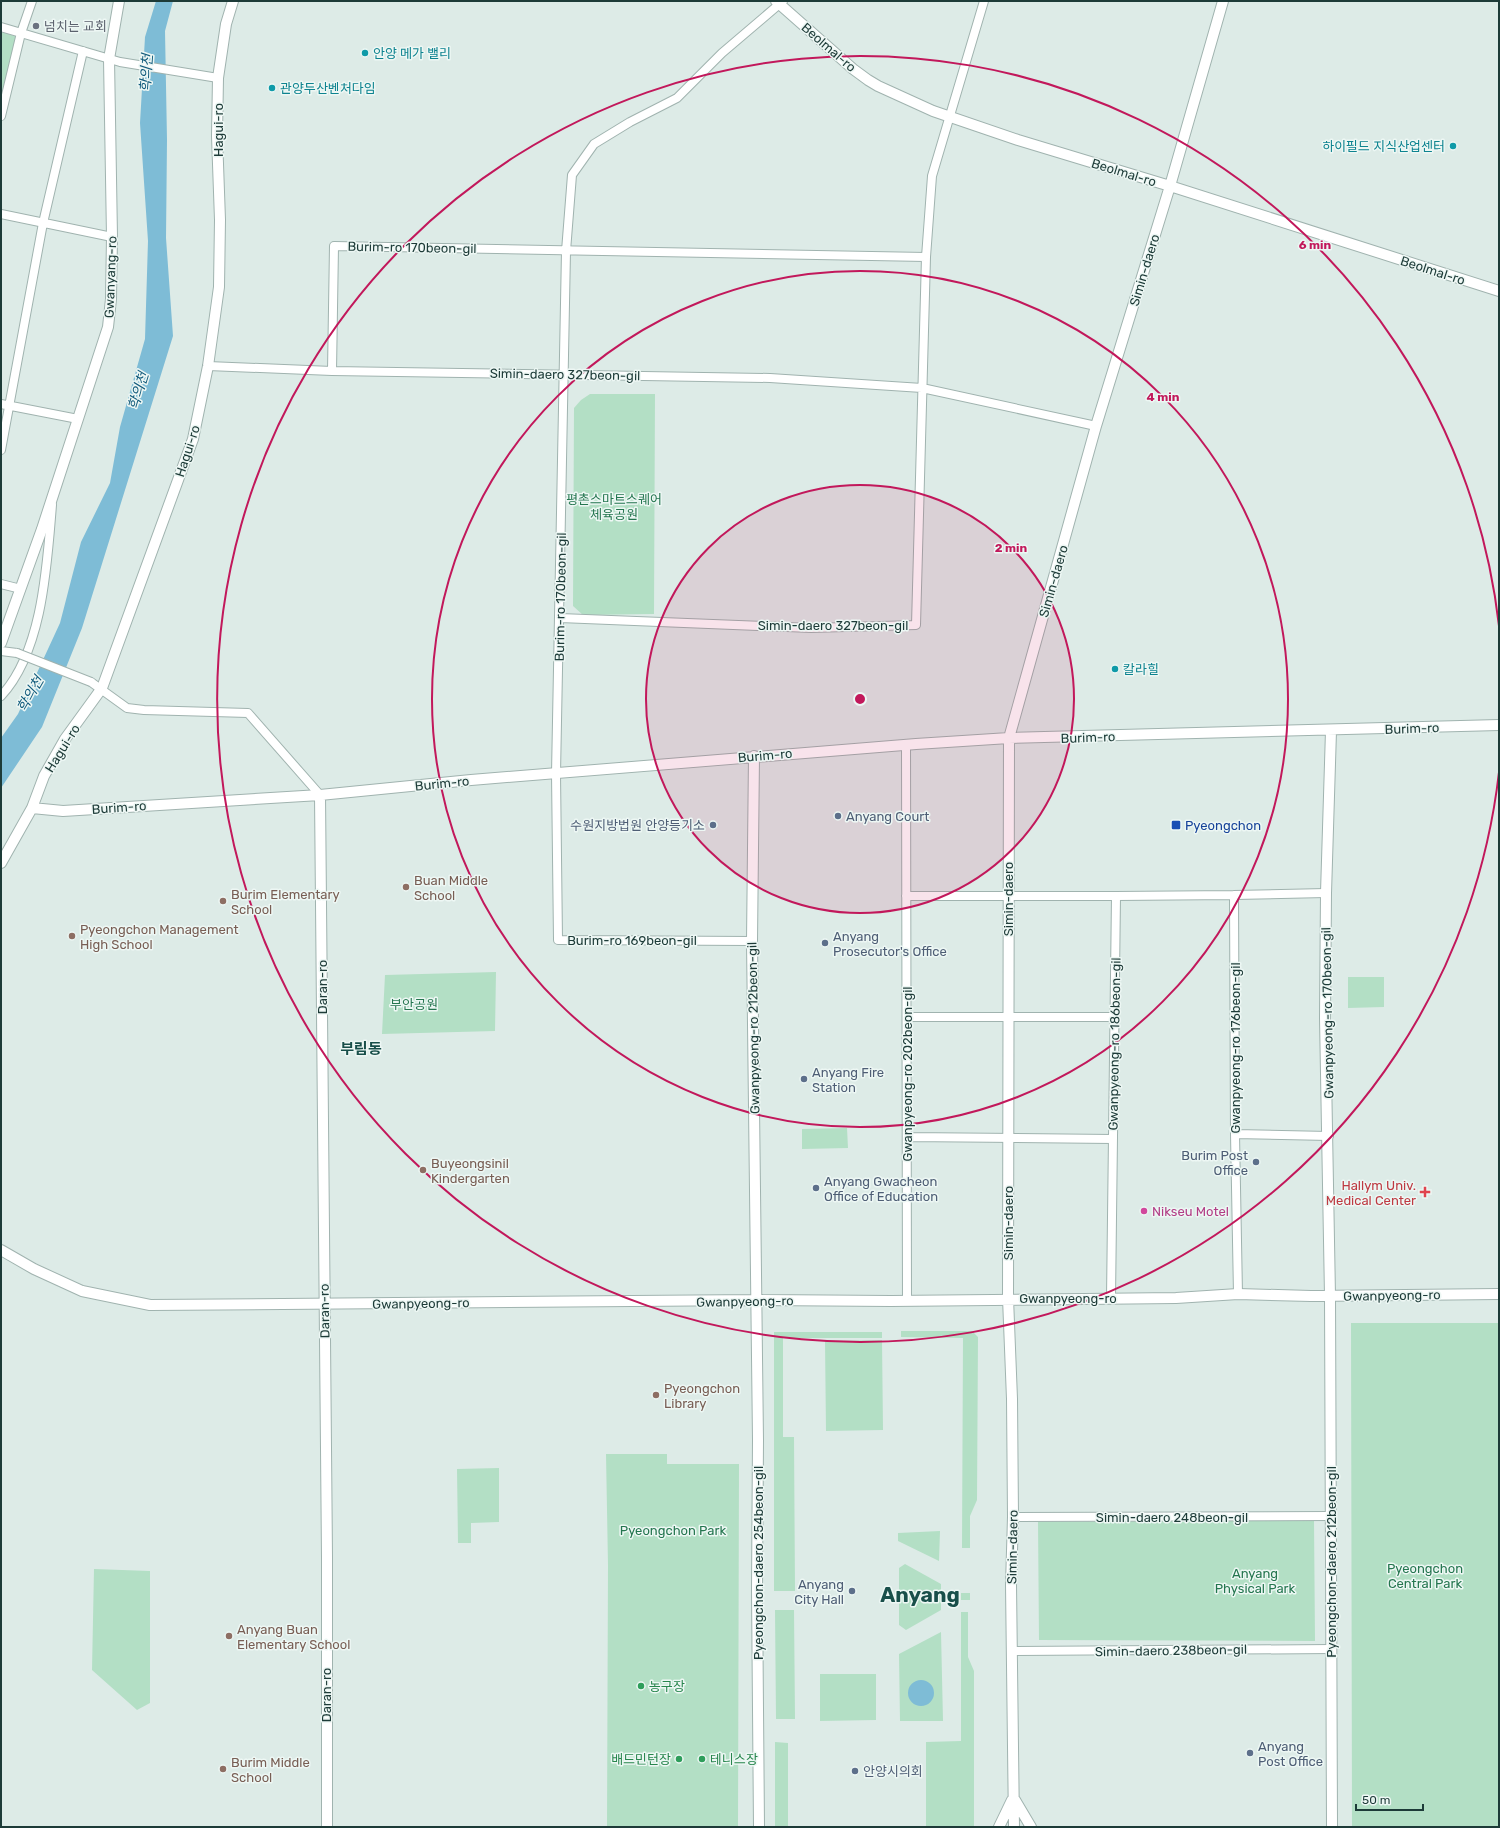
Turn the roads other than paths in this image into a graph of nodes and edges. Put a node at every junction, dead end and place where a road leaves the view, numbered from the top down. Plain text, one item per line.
1 (32, 1) edge
2 (118, 1) edge
3 (233, 1) edge
4 (984, 1) edge
5 (1223, 1) edge
6 (780, 2) edge
7 (1, 27) edge
8 (21, 33) junction
9 (83, 51) junction
10 (109, 59) junction
11 (218, 78) junction
12 (1, 116) edge
13 (949, 116) junction
14 (1170, 186) junction
15 (1, 214) edge
16 (43, 223) junction
17 (112, 237) junction
18 (566, 251) junction
19 (926, 257) junction
20 (1499, 291) edge
21 (208, 366) junction
22 (332, 371) junction
23 (563, 374) junction
24 (922, 388) junction
25 (5, 404) edge
26 (78, 419) junction
27 (1096, 426) junction
28 (1, 450) edge
29 (53, 494) junction
30 (1, 584) edge
31 (21, 589) junction
32 (560, 618) junction
33 (1, 643) edge
34 (1, 651) edge
35 (102, 688) junction
36 (1, 696) edge
37 (1499, 725) edge
38 (1331, 730) junction
39 (1010, 738) junction
40 (906, 744) junction
41 (754, 756) junction
42 (556, 774) junction
43 (320, 795) junction
44 (32, 808) junction
45 (1, 863) edge
46 (1326, 893) junction
47 (1008, 895) junction
48 (1234, 895) junction
49 (906, 896) junction
50 (1116, 896) junction
51 (752, 941) junction
52 (1114, 1017) junction
53 (907, 1018) junction
54 (1008, 1018) junction
55 (1235, 1134) junction
56 (1328, 1136) junction
57 (907, 1137) junction
58 (1009, 1137) junction
59 (1113, 1139) junction
60 (1, 1250) edge
61 (1238, 1294) junction
62 (1499, 1294) edge
63 (1330, 1296) junction
64 (1008, 1298) junction
65 (1111, 1298) junction
66 (756, 1300) junction
67 (907, 1300) junction
68 (323, 1304) junction
69 (1331, 1516) junction
70 (1012, 1517) junction
71 (1332, 1649) junction
72 (1011, 1651) junction
73 (1013, 1796) junction
74 (327, 1827) edge
75 (759, 1827) edge
76 (999, 1827) edge
77 (1014, 1827) edge
78 (1031, 1827) edge
79 (1332, 1827) edge

1 - 8 street
2 - 10 street, Gwanyang-ro
3 - 11 street, Hagui-ro
4 - 13 street, Simin-daero 327beon-gil
5 - 14 street, Simin-daero
6 - 13 street, Beolmal-ro
6 - 18 street, Burim-ro 170beon-gil
7 - 8 street
8 - 9 street
8 - 12 street
9 - 10 street
9 - 16 street
10 - 11 street
10 - 17 street, Gwanyang-ro
11 - 21 street, Hagui-ro
13 - 14 street, Beolmal-ro
13 - 19 street, Simin-daero 327beon-gil
14 - 20 street, Beolmal-ro
14 - 27 street, Simin-daero
15 - 16 street
16 - 17 street
16 - 25 street
17 - 26 street, Gwanyang-ro
18 - 19 street
18 - 22 street, Burim-ro 170beon-gil
18 - 23 street, Burim-ro 170beon-gil
19 - 24 street, Simin-daero 327beon-gil
21 - 22 street, Simin-daero 327beon-gil
21 - 35 street, Hagui-ro
22 - 23 street, Simin-daero 327beon-gil
23 - 24 street, Simin-daero 327beon-gil
23 - 32 street, Burim-ro 170beon-gil
24 - 27 street, Simin-daero 327beon-gil
24 - 32 street, Simin-daero 327beon-gil
25 - 26 street
25 - 28 street
26 - 29 street, Gwanyang-ro
27 - 39 street, Simin-daero
29 - 31 street, Gwanyang-ro
29 - 36 street
30 - 31 street
31 - 33 street, Gwanyang-ro
32 - 42 street, Burim-ro 170beon-gil
34 - 35 street, bridge
35 - 43 street
35 - 44 street, Hagui-ro
37 - 38 street, Burim-ro
38 - 39 street, Burim-ro
38 - 46 street, Gwanpyeong-ro 170beon-gil
39 - 40 street, Burim-ro
39 - 47 street, Simin-daero
40 - 41 street, Burim-ro
40 - 49 street, Gwanpyeong-ro 202beon-gil
41 - 42 street, Burim-ro
41 - 51 street, Gwanpyeong-ro 212beon-gil
42 - 43 street, Burim-ro
42 - 51 street, Burim-ro 169beon-gil
43 - 44 street, Burim-ro
43 - 68 street, Daran-ro
44 - 45 street, Hagui-ro
46 - 48 street
46 - 56 street, Gwanpyeong-ro 170beon-gil
47 - 49 street
47 - 50 street
47 - 54 street, Simin-daero
48 - 50 street
48 - 55 street, Gwanpyeong-ro 176beon-gil
49 - 53 street, Gwanpyeong-ro 202beon-gil
50 - 52 street, Gwanpyeong-ro 186beon-gil
51 - 66 street, Gwanpyeong-ro 212beon-gil
52 - 54 street
52 - 59 street, Gwanpyeong-ro 186beon-gil
53 - 54 street
53 - 57 street, Gwanpyeong-ro 202beon-gil
54 - 58 street, Simin-daero
55 - 56 street
55 - 61 street, Gwanpyeong-ro 176beon-gil
56 - 63 street, Gwanpyeong-ro 170beon-gil
57 - 58 street
57 - 67 street, Gwanpyeong-ro 202beon-gil
58 - 59 street
58 - 64 street, Simin-daero
59 - 65 street, Gwanpyeong-ro 186beon-gil
60 - 68 street, Gwanpyeong-ro
61 - 63 street, Gwanpyeong-ro
61 - 65 street, Gwanpyeong-ro
62 - 63 street, Gwanpyeong-ro
63 - 69 street, Pyeongchon-daero 212beon-gil
64 - 65 street, Gwanpyeong-ro
64 - 67 street, Gwanpyeong-ro
64 - 70 street, Simin-daero
66 - 67 street, Gwanpyeong-ro
66 - 68 street, Gwanpyeong-ro
66 - 75 street, Pyeongchon-daero 254beon-gil
68 - 74 street, Daran-ro
69 - 70 street, Simin-daero 248beon-gil
69 - 71 street, Pyeongchon-daero 212beon-gil
70 - 72 street, Simin-daero
71 - 72 street, Simin-daero 238beon-gil
71 - 79 street, Pyeongchon-daero 212beon-gil
72 - 73 street, Simin-daero
73 - 76 street
73 - 77 street, Simin-daero
73 - 78 street

